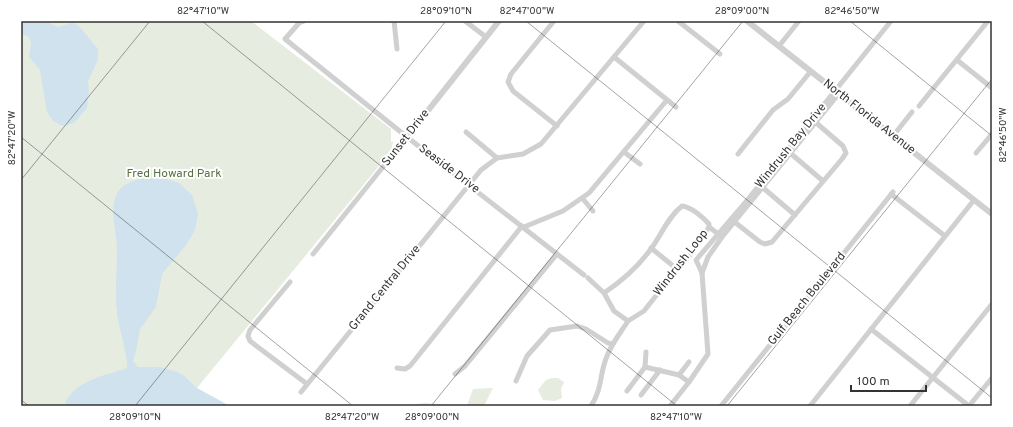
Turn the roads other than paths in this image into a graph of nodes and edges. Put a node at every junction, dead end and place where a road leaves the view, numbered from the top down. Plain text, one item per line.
1 (304, 21) edge
2 (394, 21) edge
3 (465, 21) edge
4 (499, 21) edge
5 (554, 21) edge
6 (644, 21) edge
7 (678, 21) edge
8 (746, 21) edge
9 (799, 21) edge
10 (891, 21) edge
11 (988, 21) edge
12 (486, 37) junction
13 (779, 46) junction
14 (397, 49) dead end
15 (720, 54) dead end
16 (614, 58) junction
17 (957, 60) junction
18 (811, 71) junction
19 (992, 88) edge
20 (835, 90) junction
21 (667, 100) junction
22 (919, 106) dead end
23 (676, 107) dead end
24 (912, 112) dead end
25 (814, 121) junction
26 (557, 126) junction
27 (466, 132) dead end
28 (992, 134) edge
29 (893, 136) junction
30 (407, 137) junction
31 (624, 152) junction
32 (789, 152) junction
33 (976, 153) dead end
34 (738, 154) dead end
35 (497, 158) junction
36 (640, 164) dead end
37 (823, 181) junction
38 (469, 184) junction
39 (761, 186) junction
40 (583, 199) junction
41 (974, 200) junction
42 (593, 211) dead end
43 (992, 214) edge
44 (795, 215) junction
45 (733, 221) junction
46 (523, 227) junction
47 (709, 227) junction
48 (721, 236) junction
49 (945, 236) junction
50 (651, 248) junction
51 (702, 253) junction
52 (312, 254) dead end
53 (557, 254) junction
54 (708, 257) junction
55 (676, 269) junction
56 (702, 273) junction
57 (290, 282) dead end
58 (604, 293) junction
59 (992, 304) edge
60 (628, 321) junction
61 (871, 329) junction
62 (613, 344) junction
63 (646, 352) dead end
64 (689, 362) dead end
65 (646, 366) junction
66 (397, 368) dead end
67 (660, 370) junction
68 (455, 374) dead end
69 (680, 375) junction
70 (933, 377) junction
71 (992, 378) edge
72 (516, 381) dead end
73 (689, 382) junction
74 (307, 384) junction
75 (627, 391) dead end
76 (302, 392) dead end
77 (641, 395) dead end
78 (591, 406) edge
79 (670, 406) edge
80 (721, 406) edge
81 (810, 406) edge
82 (910, 406) edge
83 (969, 406) edge

1 - 30 street, Seaside Drive
2 - 14 street
3 - 12 street
4 - 12 street, Sunset Drive
5 - 26 street
6 - 16 street
7 - 15 street
8 - 13 street, North Florida Avenue
9 - 13 street
10 - 20 street, Windrush Bay Drive
11 - 17 street
12 - 30 street, Sunset Drive
13 - 18 street, North Florida Avenue
16 - 21 street
16 - 26 street
17 - 19 street
17 - 22 street
18 - 20 street, North Florida Avenue
18 - 34 street
20 - 25 street, Windrush Bay Drive
20 - 29 street, North Florida Avenue
21 - 23 street
21 - 31 street
24 - 29 street
25 - 32 street, Windrush Bay Drive
25 - 37 street
26 - 35 street
27 - 35 street
28 - 33 street
29 - 41 street, North Florida Avenue
30 - 38 street, Seaside Drive
30 - 52 street, Sunset Drive
31 - 36 street
31 - 40 street
32 - 37 street
32 - 39 street, Windrush Bay Drive
35 - 38 street, Grand Central Drive
37 - 44 street
38 - 46 street, Seaside Drive
38 - 74 street, Grand Central Drive
39 - 44 street
39 - 45 street, Windrush Bay Drive
40 - 42 street
40 - 46 street
41 - 43 street, North Florida Avenue
41 - 49 street
44 - 45 street
45 - 48 street, Windrush Bay Drive
46 - 53 street, Seaside Drive
46 - 66 street
47 - 48 street
47 - 50 street, Windrush Loop
47 - 55 street, Windrush Loop
48 - 51 street, Windrush Bay Drive
48 - 54 street, Windrush Bay Drive
49 - 61 street
49 - 80 street, Gulf Beach Boulevard
50 - 55 street
50 - 58 street, Windrush Loop
51 - 54 street
51 - 56 street, Windrush Bay Drive
53 - 58 street, Seaside Drive
53 - 68 street
54 - 56 street, Windrush Bay Drive
55 - 60 street, Windrush Loop
56 - 73 street, Windrush Bay Drive
57 - 74 street
58 - 60 street
59 - 70 street
60 - 62 street, Windrush Loop
61 - 70 street
61 - 81 street
62 - 72 street
62 - 78 street, Windrush Loop
63 - 65 street
64 - 69 street
65 - 67 street
65 - 75 street
67 - 69 street
67 - 77 street
69 - 73 street
70 - 82 street
70 - 83 street
71 - 83 street
73 - 79 street, Windrush Bay Drive
74 - 76 street, Grand Central Drive

